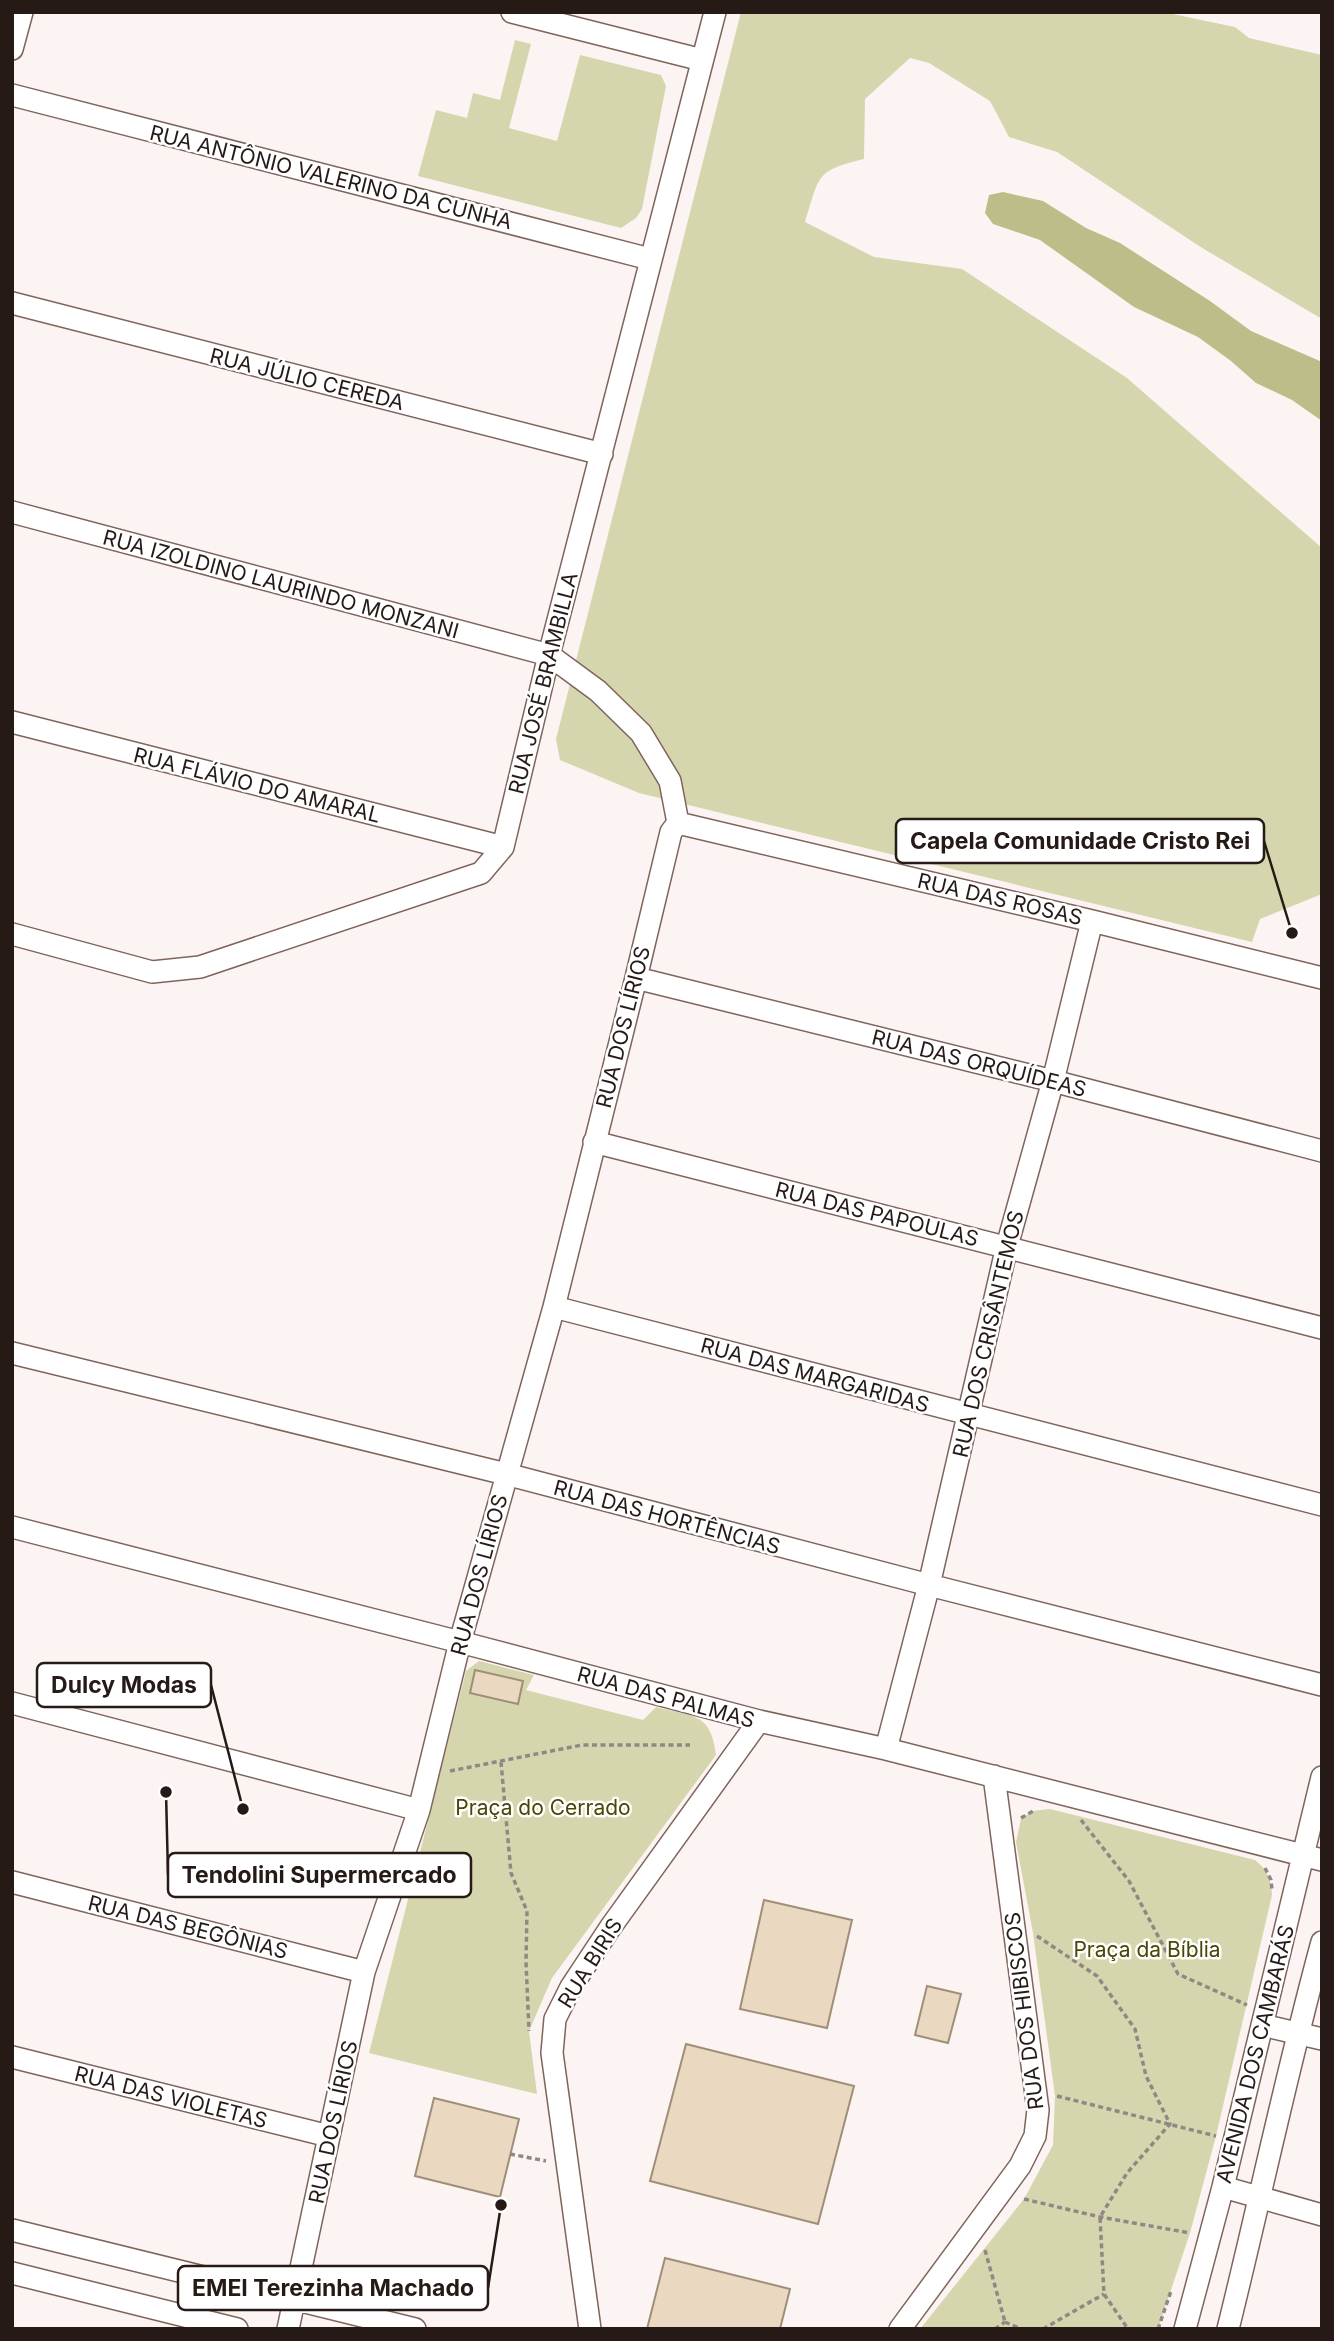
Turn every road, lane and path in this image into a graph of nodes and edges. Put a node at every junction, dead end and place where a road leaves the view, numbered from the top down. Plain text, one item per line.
1 (22, 12) edge
2 (512, 12) edge
3 (715, 12) edge
4 (12, 49) edge
5 (702, 60) junction
6 (12, 96) edge
7 (650, 259) junction
8 (12, 303) edge
9 (602, 454) junction
10 (12, 513) edge
11 (549, 655) junction
12 (12, 722) edge
13 (678, 823) junction
14 (503, 847) junction
15 (1092, 921) junction
16 (12, 934) edge
17 (636, 978) junction
18 (1322, 978) edge
19 (1053, 1081) junction
20 (594, 1142) junction
21 (1322, 1150) edge
22 (1007, 1247) junction
23 (554, 1307) junction
24 (1322, 1328) edge
25 (14, 1360) edge
26 (968, 1415) junction
27 (506, 1475) junction
28 (1322, 1505) edge
29 (12, 1527) edge
30 (929, 1585) junction
31 (460, 1642) junction
32 (1322, 1685) edge
33 (12, 1703) edge
34 (759, 1721) junction
35 (690, 1745) dead end
36 (886, 1749) junction
37 (501, 1762) junction
38 (440, 1774) dead end
39 (994, 1776) junction
40 (1322, 1777) edge
41 (419, 1810) junction
42 (1041, 1810) dead end
43 (1090, 1818) dead end
44 (1021, 1819) dead end
45 (1312, 1858) edge
46 (1261, 1865) dead end
47 (12, 1882) edge
48 (1272, 1895) dead end
49 (1322, 1942) edge
50 (1034, 1947) dead end
51 (365, 1972) junction
52 (1248, 2005) dead end
53 (1262, 2025) junction
54 (529, 2031) dead end
55 (1297, 2033) junction
56 (1322, 2039) edge
57 (12, 2057) edge
58 (1055, 2107) dead end
59 (1170, 2124) junction
60 (329, 2136) junction
61 (1213, 2148) dead end
62 (510, 2154) dead end
63 (552, 2162) dead end
64 (1223, 2187) junction
65 (1030, 2188) dead end
66 (1024, 2199) junction
67 (1260, 2199) junction
68 (1016, 2209) dead end
69 (1322, 2215) edge
70 (1100, 2217) junction
71 (1193, 2221) dead end
72 (12, 2230) edge
73 (977, 2258) dead end
74 (12, 2273) edge
75 (1173, 2286) dead end
76 (1104, 2294) junction
77 (295, 2299) junction
78 (1005, 2322) junction
79 (237, 2329) edge
80 (288, 2329) edge
81 (415, 2329) edge
82 (590, 2329) edge
83 (900, 2329) edge
84 (995, 2329) edge
85 (1021, 2329) edge
86 (1043, 2329) edge
87 (1128, 2329) edge
88 (1158, 2329) edge
89 (1185, 2329) edge
90 (1228, 2329) edge

1 - 4 street
2 - 5 street
3 - 5 street, RUA JOSÉ BRAMBILLA
5 - 7 street, RUA JOSÉ BRAMBILLA
6 - 7 street, RUA ANTÔNIO VALERINO DA CUNHA
7 - 9 street, RUA JOSÉ BRAMBILLA
8 - 9 street, RUA JÚLIO CEREDA
9 - 11 street, RUA JOSÉ BRAMBILLA
10 - 11 street, RUA IZOLDINO LAURINDO MONZANI
11 - 13 street
11 - 14 street, RUA JOSÉ BRAMBILLA
12 - 14 street, RUA FLÁVIO DO AMARAL
13 - 15 street, RUA DAS ROSAS
13 - 17 street, RUA DOS LÍRIOS
14 - 16 street, RUA JOSÉ BRAMBILLA
15 - 18 street, RUA DAS ROSAS
15 - 19 street, RUA DOS CRISÂNTEMOS
17 - 19 street, RUA DAS ORQUÍDEAS
17 - 20 street, RUA DOS LÍRIOS
19 - 21 street, RUA DAS ORQUÍDEAS
19 - 22 street, RUA DOS CRISÂNTEMOS
20 - 22 street, RUA DAS PAPOULAS
20 - 23 street, RUA DOS LÍRIOS
22 - 24 street, RUA DAS PAPOULAS
22 - 26 street, RUA DOS CRISÂNTEMOS
23 - 26 street, RUA DAS MARGARIDAS
23 - 27 street, RUA DOS LÍRIOS
25 - 27 street, RUA DAS HORTÊNCIAS
26 - 28 street, RUA DAS MARGARIDAS
26 - 30 street, RUA DOS CRISÂNTEMOS
27 - 30 street, RUA DAS HORTÊNCIAS
27 - 31 street, RUA DOS LÍRIOS
29 - 31 street, RUA DAS PALMAS
30 - 32 street, RUA DAS HORTÊNCIAS
30 - 36 street, RUA DOS CRISÂNTEMOS
31 - 34 street, RUA DAS PALMAS
31 - 41 street, RUA DOS LÍRIOS
33 - 41 street
34 - 36 street, RUA DAS PALMAS
34 - 82 street, RUA BIRIS
35 - 37 path
36 - 39 street, RUA DAS PALMAS
37 - 38 path
37 - 54 path
39 - 45 street, RUA DAS PALMAS
39 - 83 street, RUA DOS HIBISCOS
40 - 45 street, AVENIDA DOS CAMBARÁS
41 - 51 street, RUA DOS LÍRIOS
42 - 44 path
43 - 52 path
45 - 53 street, AVENIDA DOS CAMBARÁS
46 - 48 path
47 - 51 street, RUA DAS BEGÔNIAS
49 - 55 street, AVENIDA DOS CAMBARÁS
50 - 59 path
51 - 60 street, RUA DOS LÍRIOS
53 - 55 street
53 - 64 street, AVENIDA DOS CAMBARÁS
55 - 56 street
55 - 67 street, AVENIDA DOS CAMBARÁS
57 - 60 street, RUA DAS VIOLETAS
58 - 59 path
59 - 61 path
59 - 70 path
60 - 77 street, RUA DOS LÍRIOS
62 - 63 path
64 - 67 street
64 - 89 street, AVENIDA DOS CAMBARÁS
65 - 66 path
66 - 68 path
66 - 70 path
67 - 69 street
67 - 90 street, AVENIDA DOS CAMBARÁS
70 - 71 path
70 - 76 path
72 - 77 street
73 - 78 path
74 - 79 street
75 - 88 path
76 - 86 path
76 - 87 path
77 - 80 street, RUA DOS LÍRIOS
77 - 81 street
78 - 84 path
78 - 85 path

